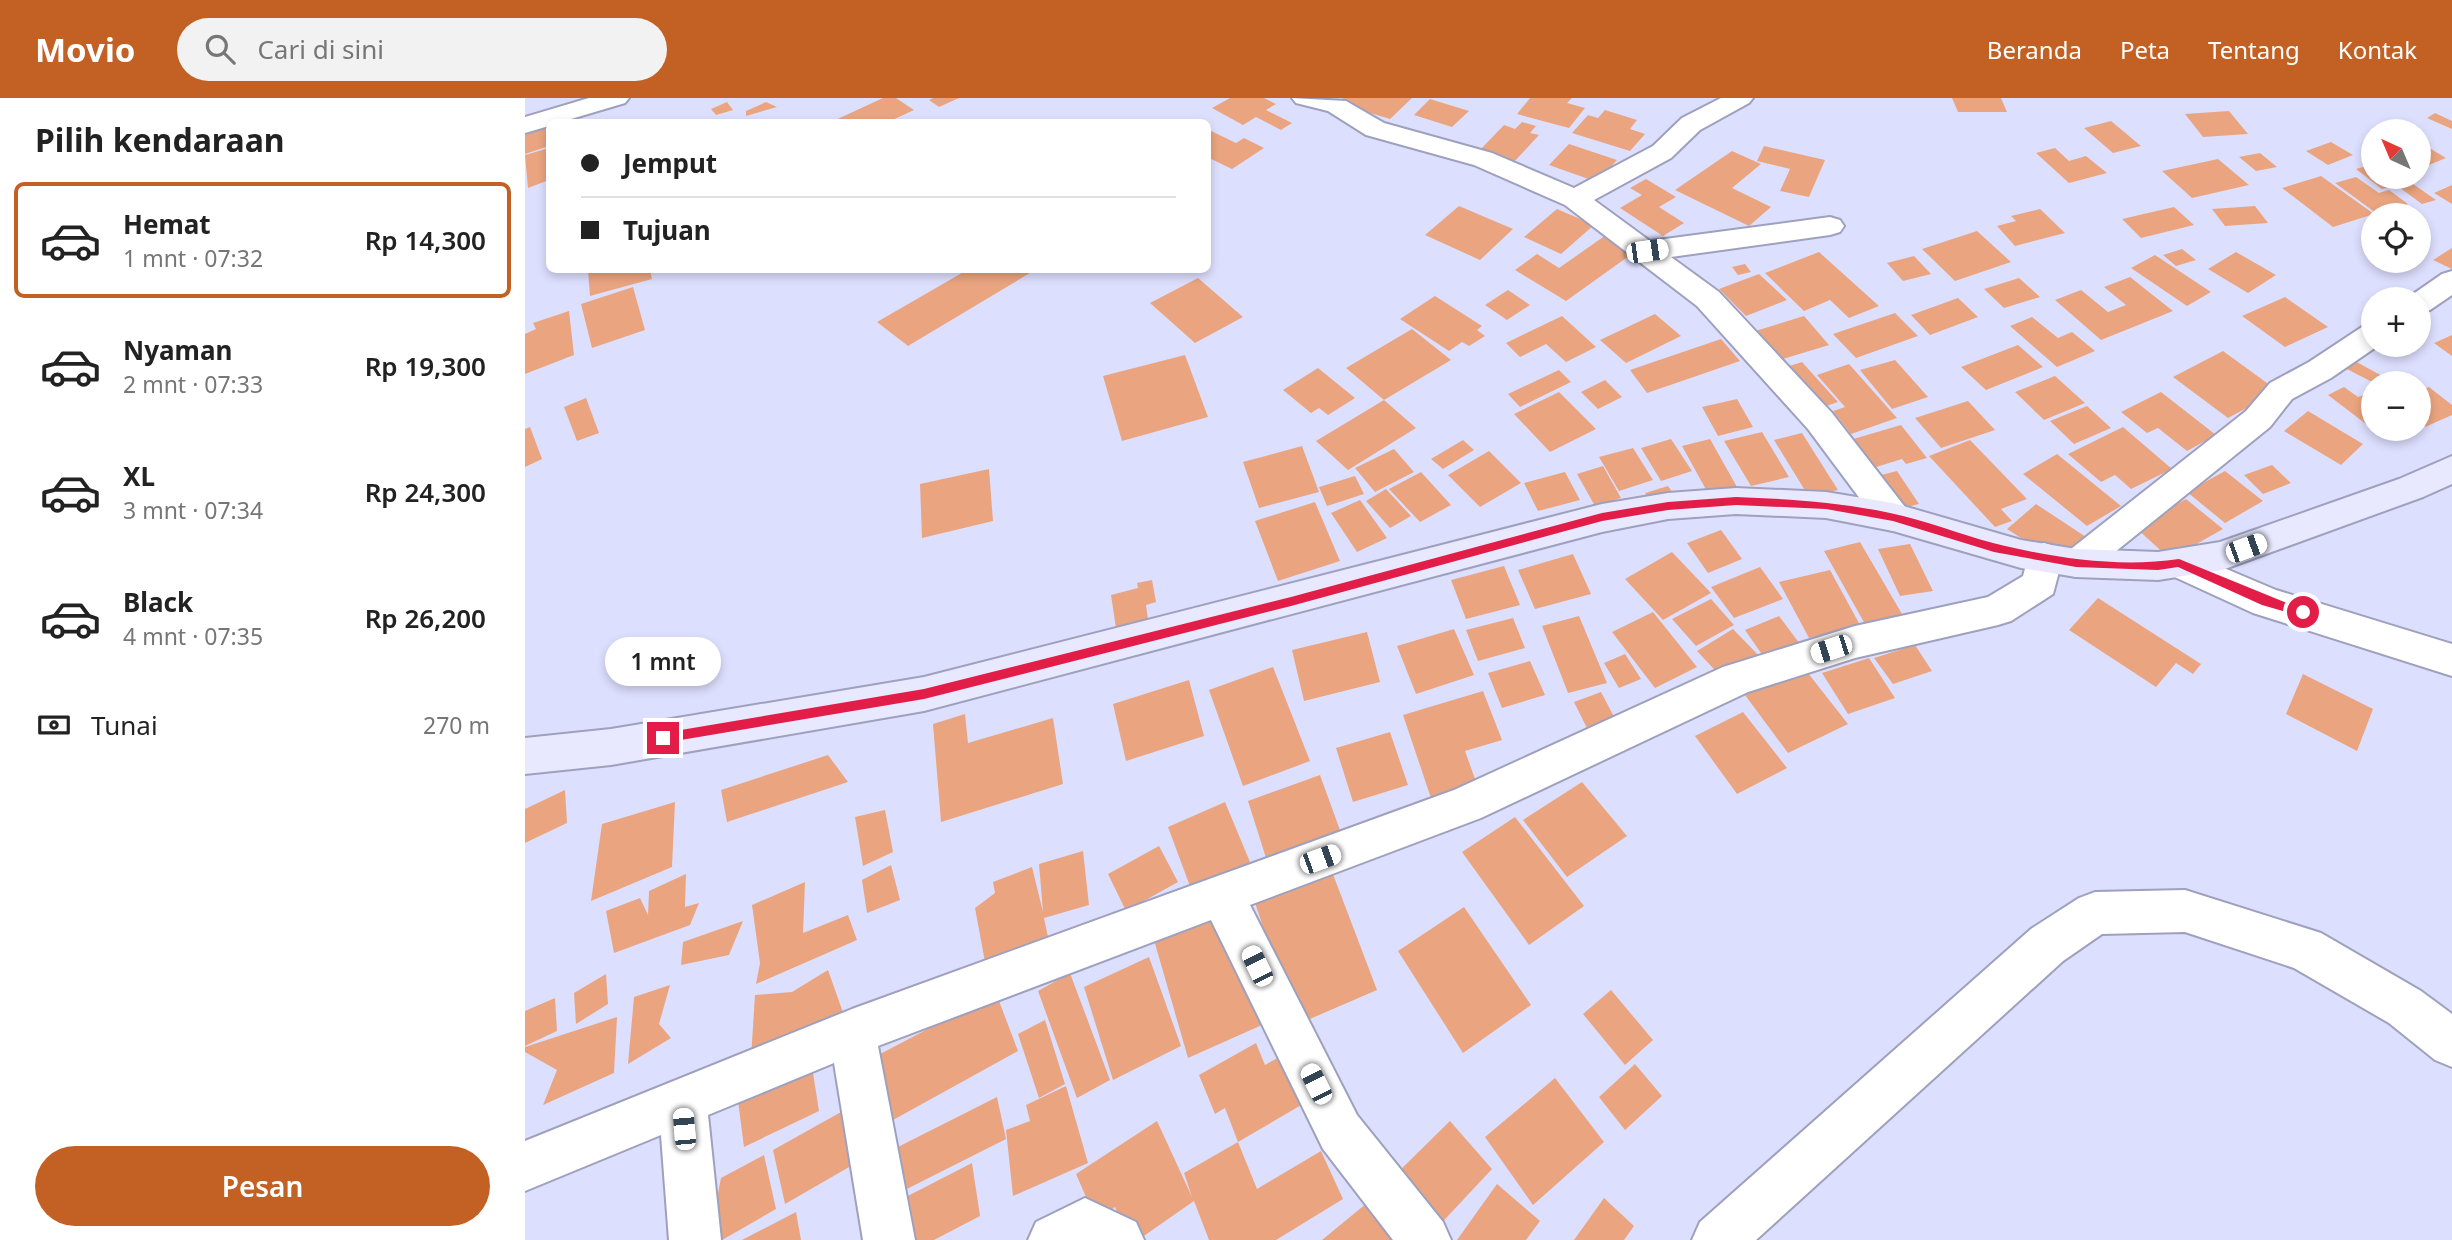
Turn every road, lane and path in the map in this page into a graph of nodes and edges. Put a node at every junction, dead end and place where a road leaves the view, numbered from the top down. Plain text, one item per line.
1 (616, 98) edge
2 (1305, 98) edge
3 (1740, 98) edge
4 (525, 125) edge
5 (1575, 199) junction
6 (1830, 226) dead end
7 (1647, 251) junction
8 (2452, 281) edge
9 (2431, 295) edge
10 (2361, 342) edge
11 (2452, 469) edge
12 (1893, 517) junction
13 (2060, 560) junction
14 (2179, 563) junction
15 (2452, 660) edge
16 (525, 756) edge
17 (1222, 895) junction
18 (852, 1032) junction
19 (2452, 1043) edge
20 (682, 1101) junction
21 (525, 1166) edge
22 (695, 1240) edge
23 (889, 1240) edge
24 (1054, 1240) edge
25 (1118, 1240) edge
26 (1425, 1240) edge
27 (1718, 1240) edge

1 - 4 street
2 - 5 street
3 - 5 street
5 - 7 street
6 - 7 street
7 - 12 street
8 - 9 street
10 - 13 street
11 - 14 street
12 - 13 street
12 - 16 street
13 - 14 street
13 - 17 street
14 - 15 street
17 - 18 street
17 - 26 street
18 - 20 street
18 - 23 street
19 - 27 street
20 - 21 street
20 - 22 street
24 - 25 street

